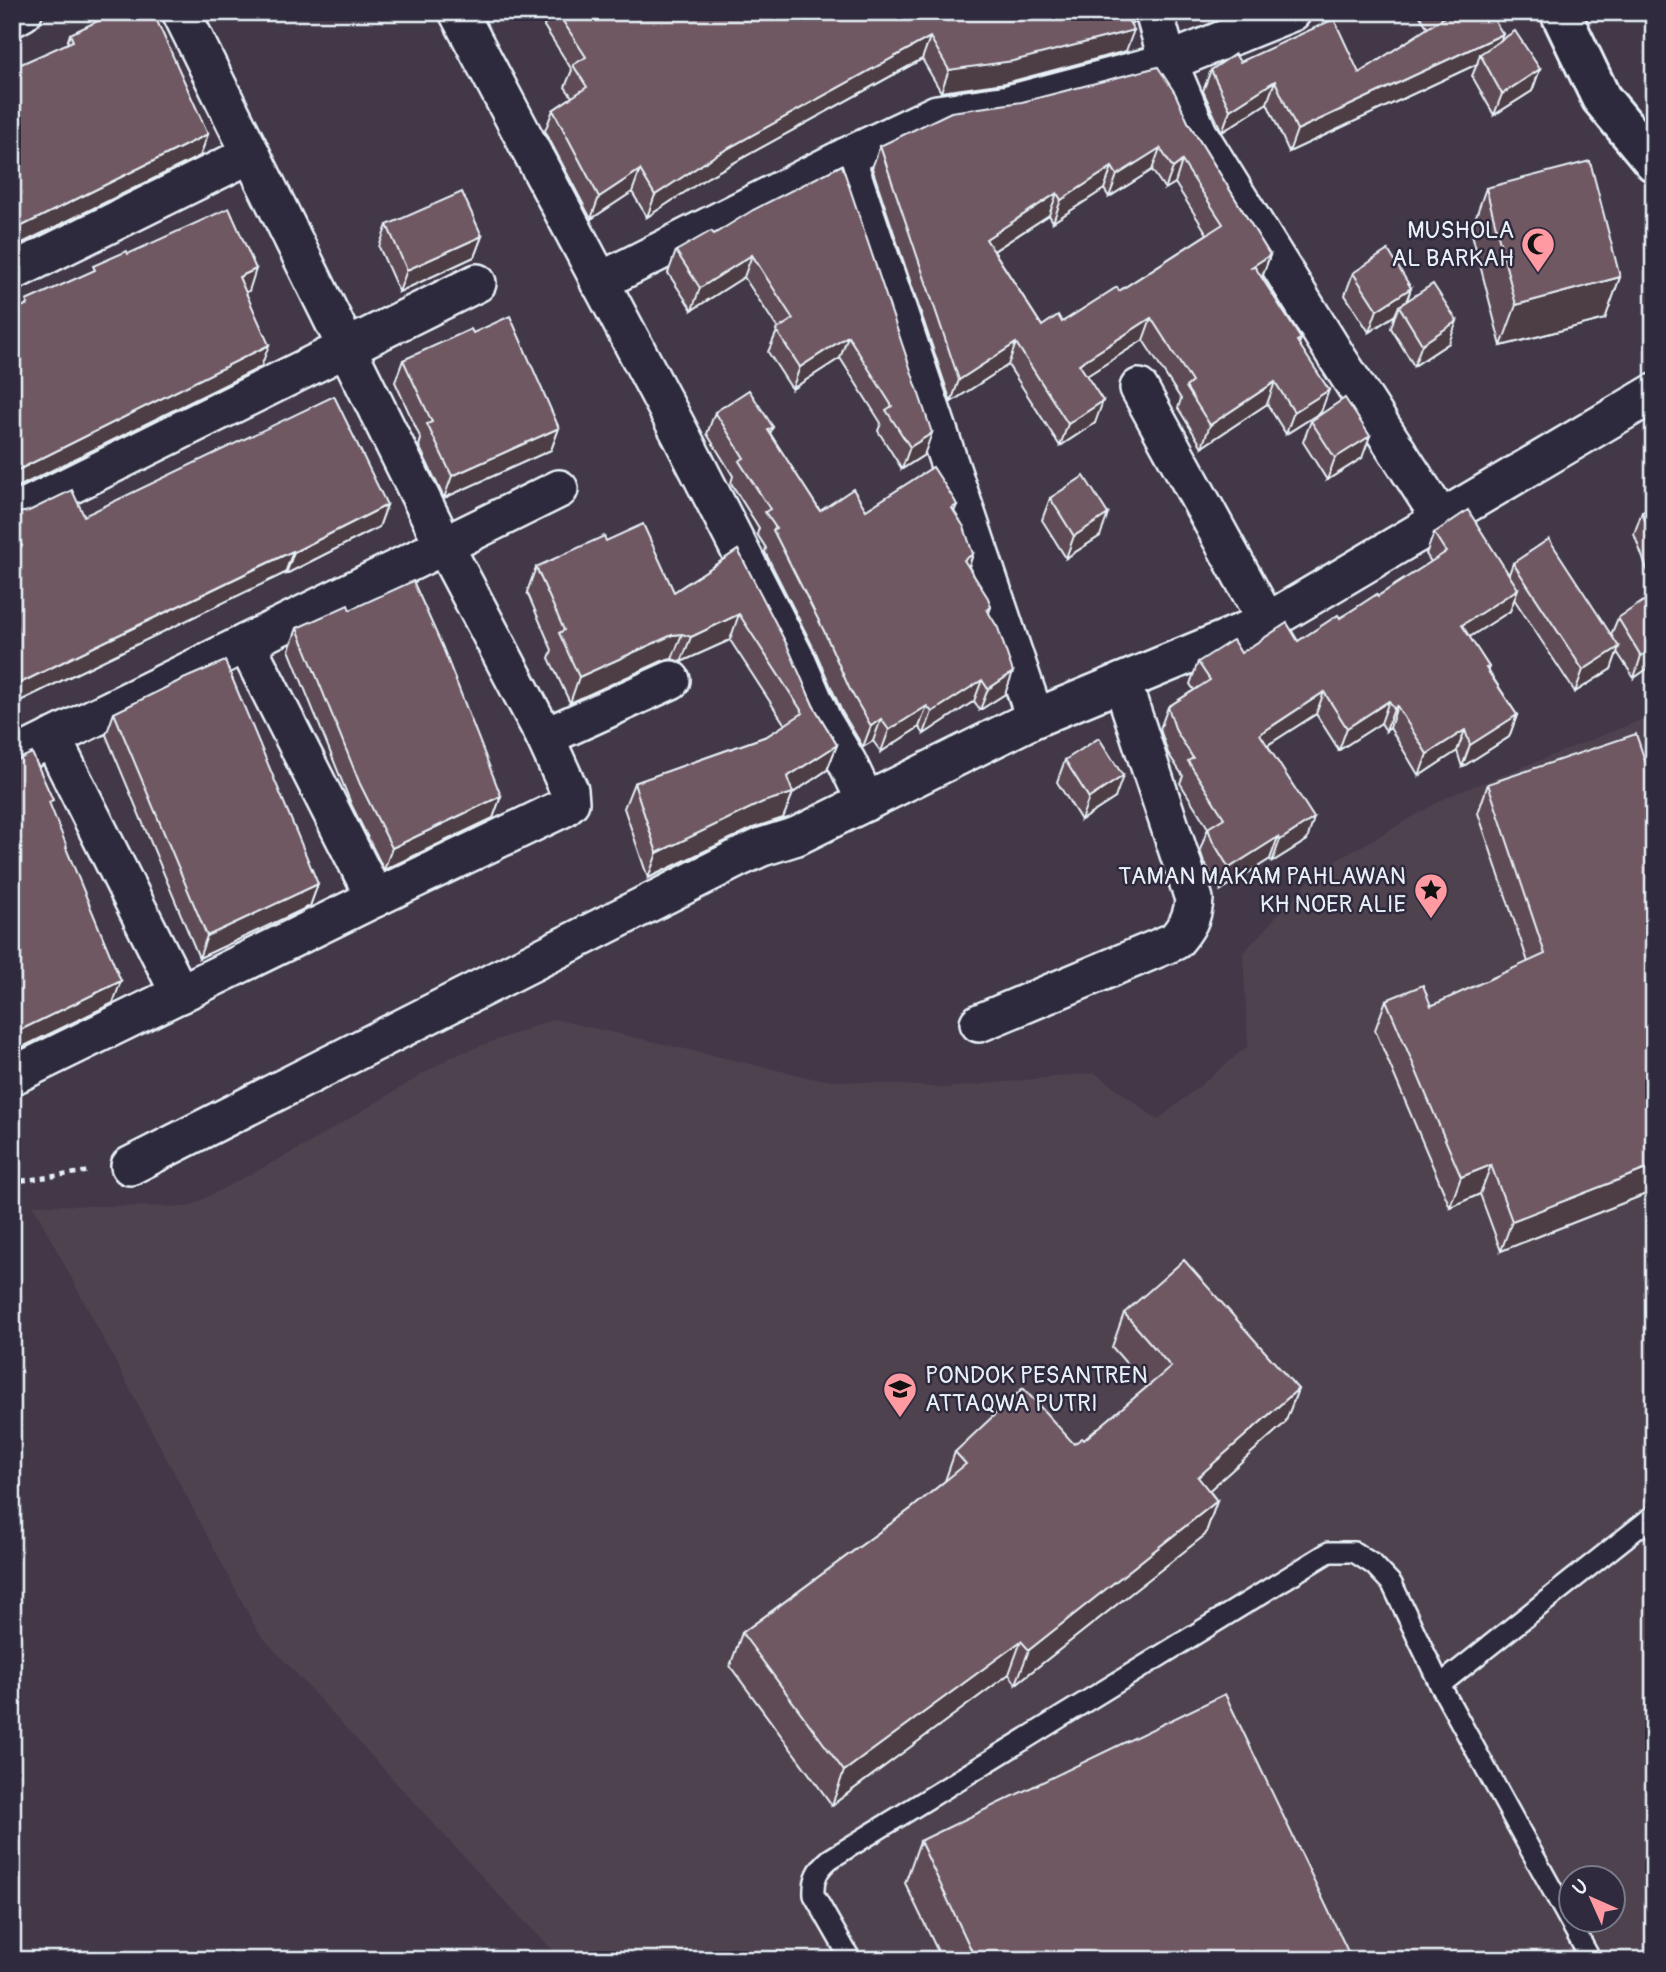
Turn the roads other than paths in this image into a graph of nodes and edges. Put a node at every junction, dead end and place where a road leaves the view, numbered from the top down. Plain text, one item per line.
1 (23, 12) edge
2 (181, 12) edge
3 (458, 12) edge
4 (1154, 12) edge
5 (1292, 12) edge
6 (1560, 12) edge
7 (12, 18) edge
8 (1168, 62) junction
9 (251, 154) junction
10 (846, 157) junction
11 (1654, 162) edge
12 (12, 272) edge
13 (599, 282) junction
14 (477, 283) dead end
15 (346, 347) junction
16 (1139, 388) dead end
17 (1654, 393) edge
18 (559, 489) dead end
19 (12, 514) edge
20 (1441, 519) junction
21 (443, 545) junction
22 (1267, 622) junction
23 (246, 643) junction
24 (671, 680) dead end
25 (1122, 682) junction
26 (1035, 718) junction
27 (545, 737) junction
28 (52, 738) junction
29 (12, 758) edge
30 (866, 802) junction
31 (375, 898) junction
32 (180, 994) junction
33 (979, 1023) dead end
34 (12, 1076) edge
35 (130, 1166) road end
36 (1654, 1516) edge
37 (1440, 1685) junction
38 (851, 1960) edge
39 (1591, 1960) edge

1 - 7 street
2 - 9 street
3 - 13 street
4 - 8 street
5 - 8 street
6 - 11 street
8 - 10 street
8 - 20 street
9 - 12 street
9 - 15 street
10 - 13 street
10 - 26 street
13 - 30 street
14 - 15 street
15 - 19 street
15 - 21 street
16 - 22 street
17 - 20 street
18 - 21 street
20 - 22 street
21 - 23 street
21 - 27 street
22 - 25 street
23 - 28 street
23 - 31 street
24 - 27 street
25 - 26 street
25 - 33 street
26 - 30 street
27 - 31 street
28 - 29 street
28 - 32 street
30 - 35 street
31 - 32 street
32 - 34 street
36 - 37 lane
37 - 38 lane
37 - 39 lane

